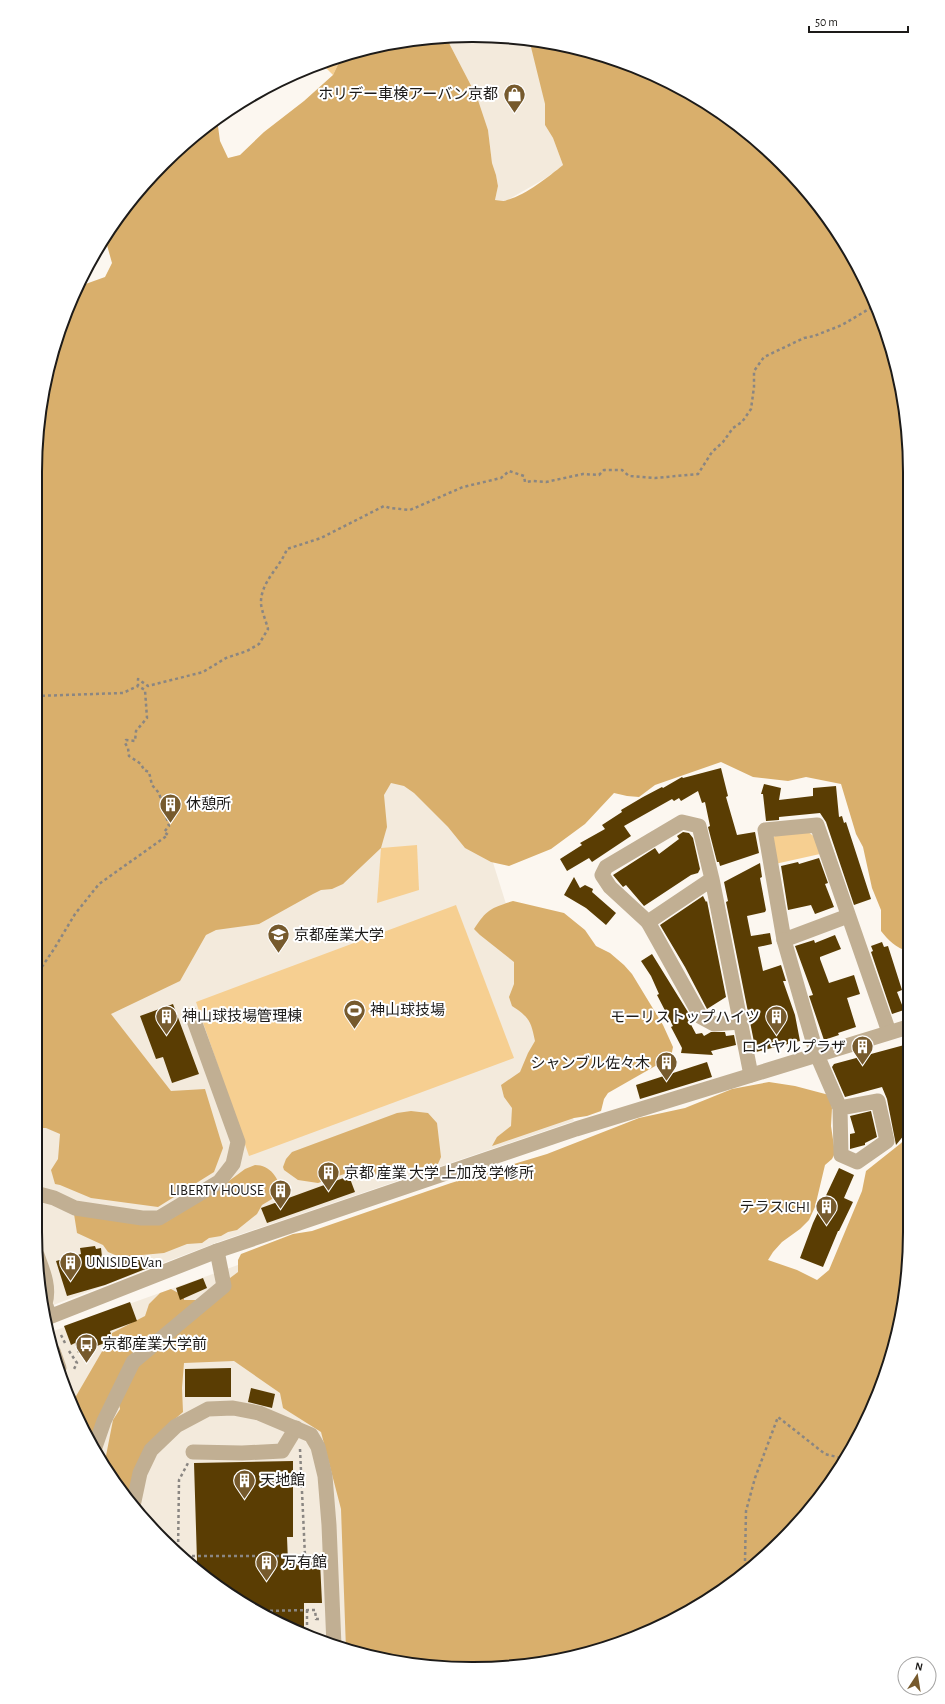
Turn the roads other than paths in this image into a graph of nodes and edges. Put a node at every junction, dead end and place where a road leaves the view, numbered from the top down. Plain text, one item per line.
1 (712, 879) junction
2 (848, 916) junction
3 (648, 922) junction
4 (784, 940) junction
5 (192, 1015) dead end
6 (740, 1022) junction
7 (903, 1028) edge
8 (889, 1032) junction
9 (817, 1055) junction
10 (751, 1075) junction
11 (840, 1108) dead end
12 (42, 1195) edge
13 (217, 1251) junction
14 (45, 1279) edge
15 (47, 1297) edge
16 (49, 1309) edge
17 (293, 1433) junction
18 (97, 1442) edge
19 (193, 1452) road end
20 (135, 1498) edge
21 (334, 1639) edge

1 - 3 street
1 - 3 street
1 - 6 street
2 - 4 street
2 - 4 street
2 - 8 street
3 - 6 street
4 - 9 street
5 - 12 street
6 - 10 street
7 - 8 street
8 - 9 street
9 - 10 street
9 - 11 street
10 - 13 street
13 - 16 street
13 - 18 street
14 - 15 street
17 - 19 street
17 - 20 street
17 - 21 street

